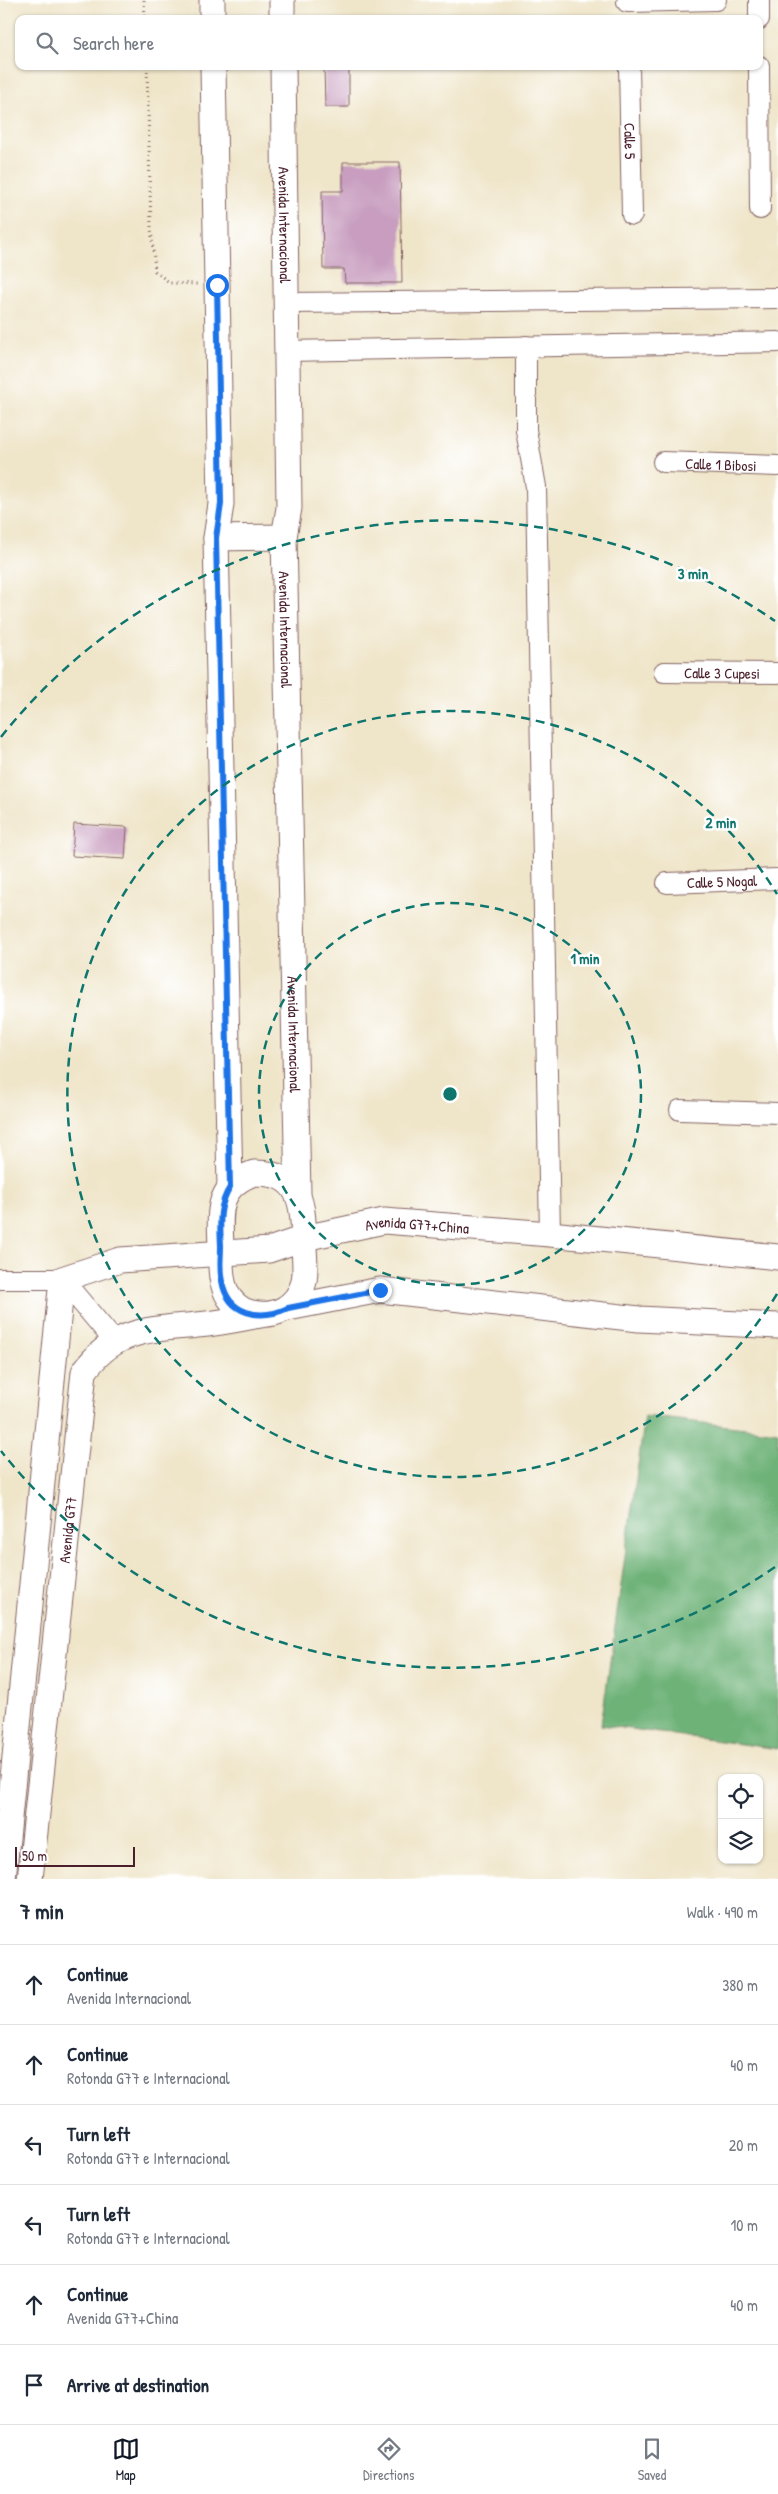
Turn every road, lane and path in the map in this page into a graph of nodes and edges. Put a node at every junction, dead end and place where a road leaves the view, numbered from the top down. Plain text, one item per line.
1 (144, 0) edge
2 (212, 0) edge
3 (282, 0) edge
4 (716, 0) edge
5 (759, 0) edge
6 (628, 7) edge
7 (145, 15) edge
8 (212, 15) edge
9 (282, 15) edge
10 (759, 15) edge
11 (147, 70) edge
12 (213, 70) edge
13 (283, 70) edge
14 (629, 70) edge
15 (759, 70) edge
16 (760, 209) dead end
17 (632, 214) dead end
18 (217, 285) junction
19 (778, 298) edge
20 (287, 303) junction
21 (778, 342) edge
22 (526, 346) junction
23 (286, 351) junction
24 (663, 462) dead end
25 (778, 466) edge
26 (284, 537) junction
27 (216, 538) junction
28 (664, 672) dead end
29 (778, 673) edge
30 (778, 879) edge
31 (667, 883) dead end
32 (680, 1110) dead end
33 (778, 1113) edge
34 (230, 1187) junction
35 (298, 1193) junction
36 (550, 1234) junction
37 (304, 1238) junction
38 (221, 1255) junction
39 (778, 1257) edge
40 (0, 1279) edge
41 (62, 1280) junction
42 (288, 1308) junction
43 (261, 1316) junction
44 (778, 1326) edge
45 (115, 1342) junction
46 (3, 1879) edge
47 (30, 1879) edge

1 - 7 path
2 - 8 main road
3 - 9 main road
4 - 6 street
5 - 10 street
11 - 18 path
12 - 18 main road
13 - 20 main road, Avenida Internacional
14 - 17 street, Calle 5
15 - 16 street
18 - 27 main road
19 - 20 street
20 - 23 main road, Avenida Internacional
21 - 22 street
22 - 23 street
22 - 36 street
23 - 26 main road, Avenida Internacional
24 - 25 street, Calle 1 Bibosi
26 - 27 main road
26 - 35 main road, Avenida Internacional
27 - 34 main road
28 - 29 street, Calle 3 Cupesi
30 - 31 street, Calle 5 Nogal
32 - 33 street
34 - 35 main road
34 - 38 main road
35 - 37 main road
36 - 37 main road, Avenida G77+China
36 - 39 main road, Avenida G77+China
37 - 38 main road, Avenida G77+China
37 - 42 main road
38 - 41 main road, Avenida G77+China
38 - 43 main road
40 - 41 street
41 - 45 street
41 - 46 main road, Avenida G77
42 - 43 main road, Avenida G77
42 - 44 main road
43 - 45 main road, Avenida G77
45 - 47 main road, Avenida G77

